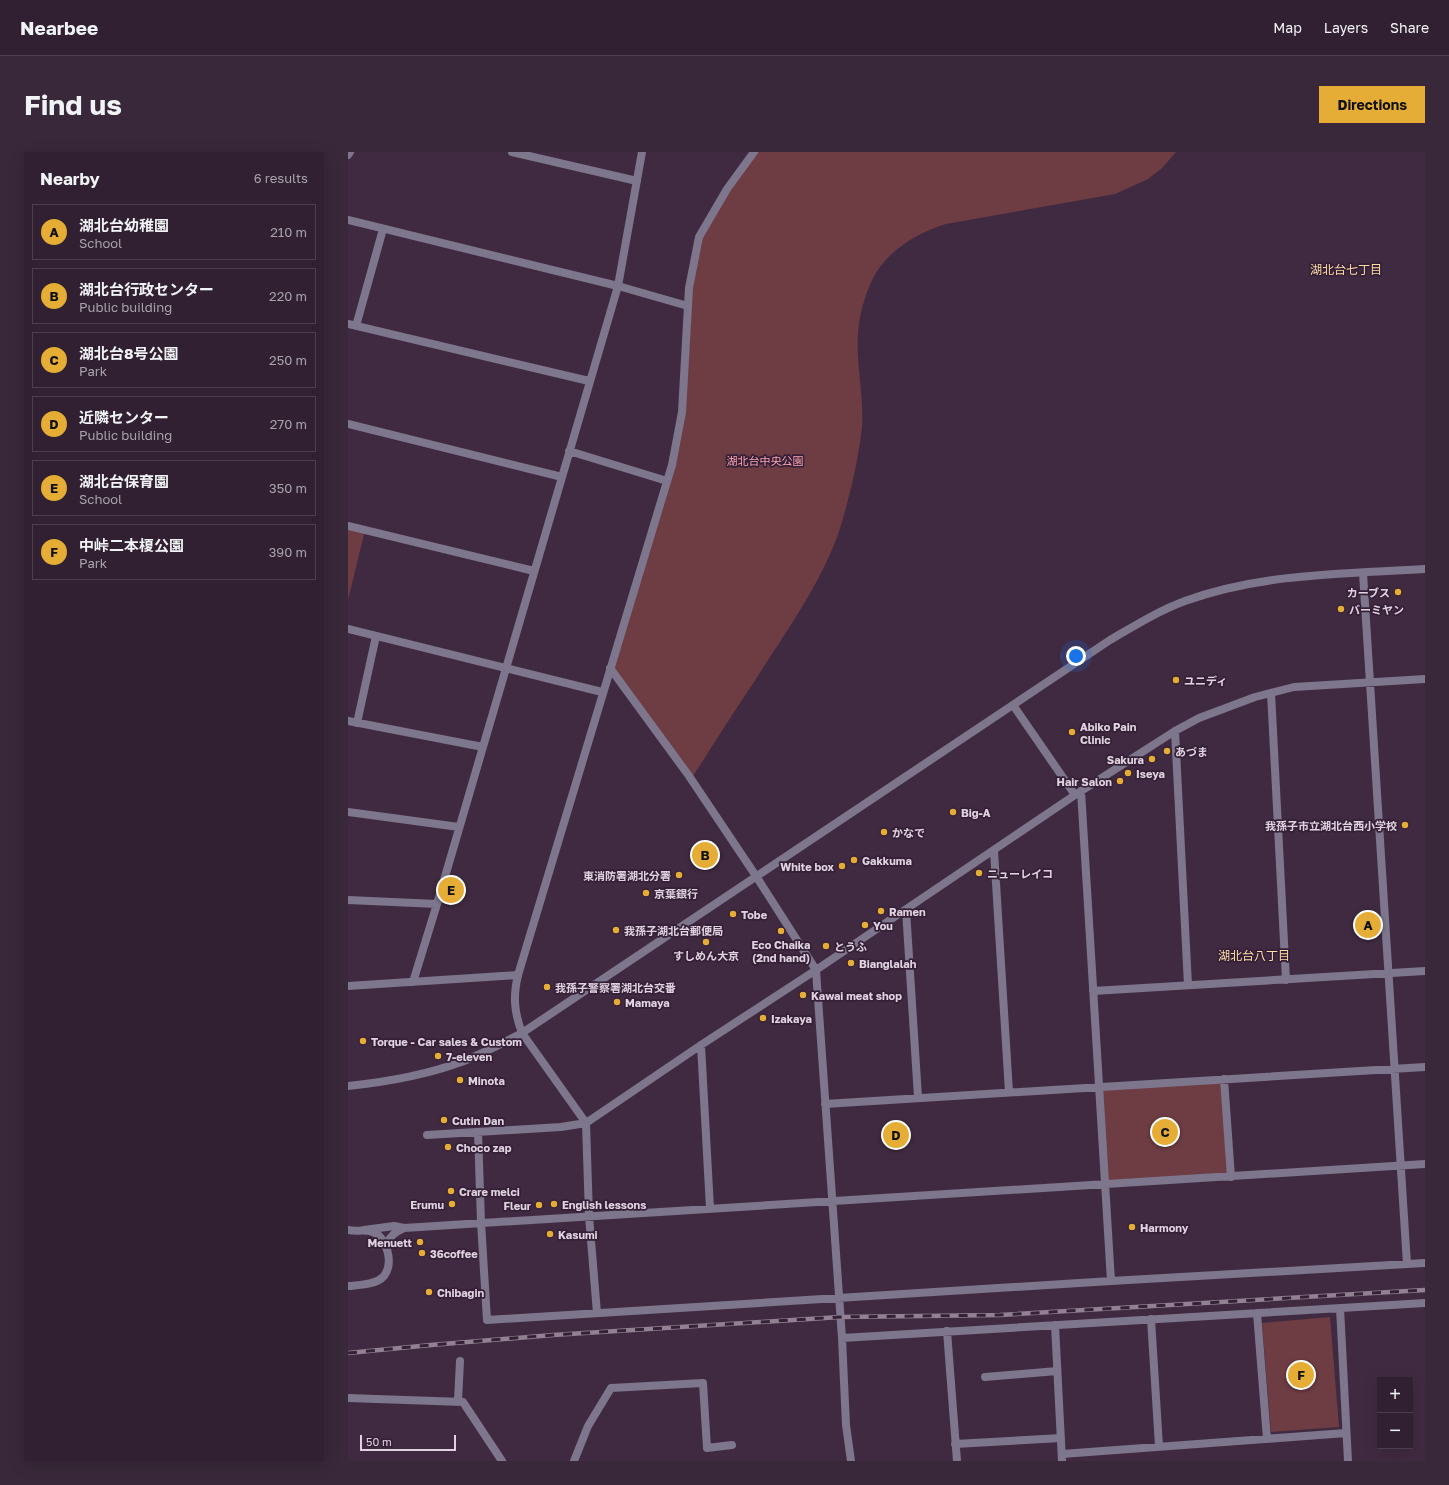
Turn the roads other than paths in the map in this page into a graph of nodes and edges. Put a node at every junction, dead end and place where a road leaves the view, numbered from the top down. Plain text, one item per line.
1 (350, 152) edge
2 (512, 152) edge
3 (642, 152) edge
4 (754, 152) edge
5 (348, 154) edge
6 (637, 181) junction
7 (348, 220) edge
8 (383, 229) junction
9 (618, 286) junction
10 (688, 306) junction
11 (352, 325) edge
12 (589, 381) junction
13 (348, 424) edge
14 (569, 451) junction
15 (562, 477) junction
16 (667, 481) junction
17 (348, 526) edge
18 (1425, 569) edge
19 (534, 572) junction
20 (1363, 573) junction
21 (348, 629) edge
22 (376, 636) junction
23 (506, 668) junction
24 (610, 668) junction
25 (1425, 679) edge
26 (1370, 683) junction
27 (602, 692) junction
28 (1271, 693) junction
29 (1013, 705) junction
30 (348, 721) edge
31 (357, 723) junction
32 (1175, 731) junction
33 (483, 747) junction
34 (1078, 793) junction
35 (348, 812) edge
36 (459, 828) junction
37 (994, 850) junction
38 (756, 876) junction
39 (348, 900) edge
40 (437, 904) junction
41 (906, 910) junction
42 (816, 970) junction
43 (1425, 971) edge
44 (1388, 973) junction
45 (518, 974) junction
46 (1286, 980) junction
47 (413, 982) junction
48 (1188, 985) junction
49 (348, 986) edge
50 (1093, 991) junction
51 (522, 1032) junction
52 (701, 1045) junction
53 (1425, 1067) edge
54 (1394, 1069) junction
55 (1224, 1080) junction
56 (348, 1086) edge
57 (1100, 1087) junction
58 (1009, 1092) junction
59 (918, 1098) junction
60 (825, 1104) junction
61 (586, 1124) junction
62 (478, 1132) junction
63 (427, 1135) dead end
64 (1425, 1164) edge
65 (1401, 1166) junction
66 (1231, 1177) junction
67 (1105, 1184) junction
68 (831, 1202) junction
69 (710, 1208) junction
70 (589, 1216) junction
71 (480, 1222) junction
72 (404, 1228) junction
73 (348, 1230) edge
74 (364, 1230) junction
75 (386, 1245) junction
76 (1425, 1263) edge
77 (1407, 1264) junction
78 (1111, 1281) junction
79 (348, 1286) edge
80 (838, 1297) junction
81 (1425, 1303) edge
82 (1340, 1308) junction
83 (597, 1313) junction
84 (1257, 1313) junction
85 (1151, 1319) junction
86 (1055, 1325) junction
87 (946, 1331) junction
88 (842, 1338) junction
89 (460, 1361) dead end
90 (1057, 1372) junction
91 (985, 1377) dead end
92 (348, 1398) edge
93 (458, 1401) junction
94 (1346, 1433) junction
95 (1061, 1438) junction
96 (1267, 1438) junction
97 (955, 1444) junction
98 (732, 1446) dead end
99 (1159, 1446) junction
100 (1062, 1457) edge
101 (502, 1461) edge
102 (574, 1461) edge
103 (851, 1461) edge
104 (956, 1461) edge
105 (1348, 1461) edge

1 - 5 street
2 - 6 street
3 - 6 street
4 - 10 street
6 - 9 street
7 - 8 street
8 - 9 street
8 - 11 street
9 - 10 street
9 - 12 street
10 - 16 street
11 - 12 street
12 - 14 street
13 - 15 street
14 - 15 street
14 - 16 street
15 - 19 street
16 - 24 street
17 - 19 street
18 - 20 street
19 - 23 street
20 - 26 street
20 - 29 street
21 - 22 street
22 - 23 street
22 - 31 street
23 - 27 street
23 - 33 street
24 - 27 street
24 - 38 street
25 - 26 street
26 - 28 street
26 - 44 street
27 - 45 street
28 - 32 street
28 - 46 street
29 - 34 street
29 - 38 street
30 - 31 street
31 - 33 street
32 - 34 street
32 - 48 street
33 - 36 street
34 - 37 street
34 - 50 street
35 - 36 street
36 - 40 street
37 - 41 street
37 - 58 street
38 - 42 street
38 - 51 street
39 - 40 street
40 - 47 street
41 - 42 street
41 - 59 street
42 - 52 street
42 - 60 street
43 - 44 street
44 - 46 street
44 - 54 street
45 - 47 street
45 - 51 street
46 - 48 street
47 - 49 street
48 - 50 street
50 - 57 street
51 - 56 street
51 - 61 street
52 - 61 street
52 - 69 street
53 - 54 street
54 - 55 street
54 - 65 street
55 - 57 street
55 - 66 street
57 - 58 street
57 - 67 street
58 - 59 street
59 - 60 street
60 - 68 street
61 - 62 street
61 - 70 street
62 - 63 street
62 - 71 street
64 - 65 street
65 - 66 street
65 - 77 street
66 - 67 street
67 - 68 street
67 - 78 street
68 - 69 street
68 - 80 street
69 - 70 street
70 - 71 street
70 - 83 street
71 - 72 street
71 - 83 street
72 - 74 street
72 - 75 street
73 - 74 street
74 - 75 street
75 - 79 street
76 - 77 street
77 - 78 street
78 - 80 street
80 - 83 street
80 - 88 street
81 - 82 street
82 - 84 street
82 - 94 street
84 - 85 street
84 - 96 street
85 - 86 street
85 - 99 street
86 - 87 street
86 - 90 street
87 - 88 street
87 - 97 street
88 - 103 street
89 - 93 street
90 - 91 street
90 - 95 street
92 - 93 street
93 - 101 street
94 - 96 street
94 - 105 street
95 - 97 street
95 - 100 street
96 - 99 street
97 - 104 street
98 - 102 street
99 - 100 street

